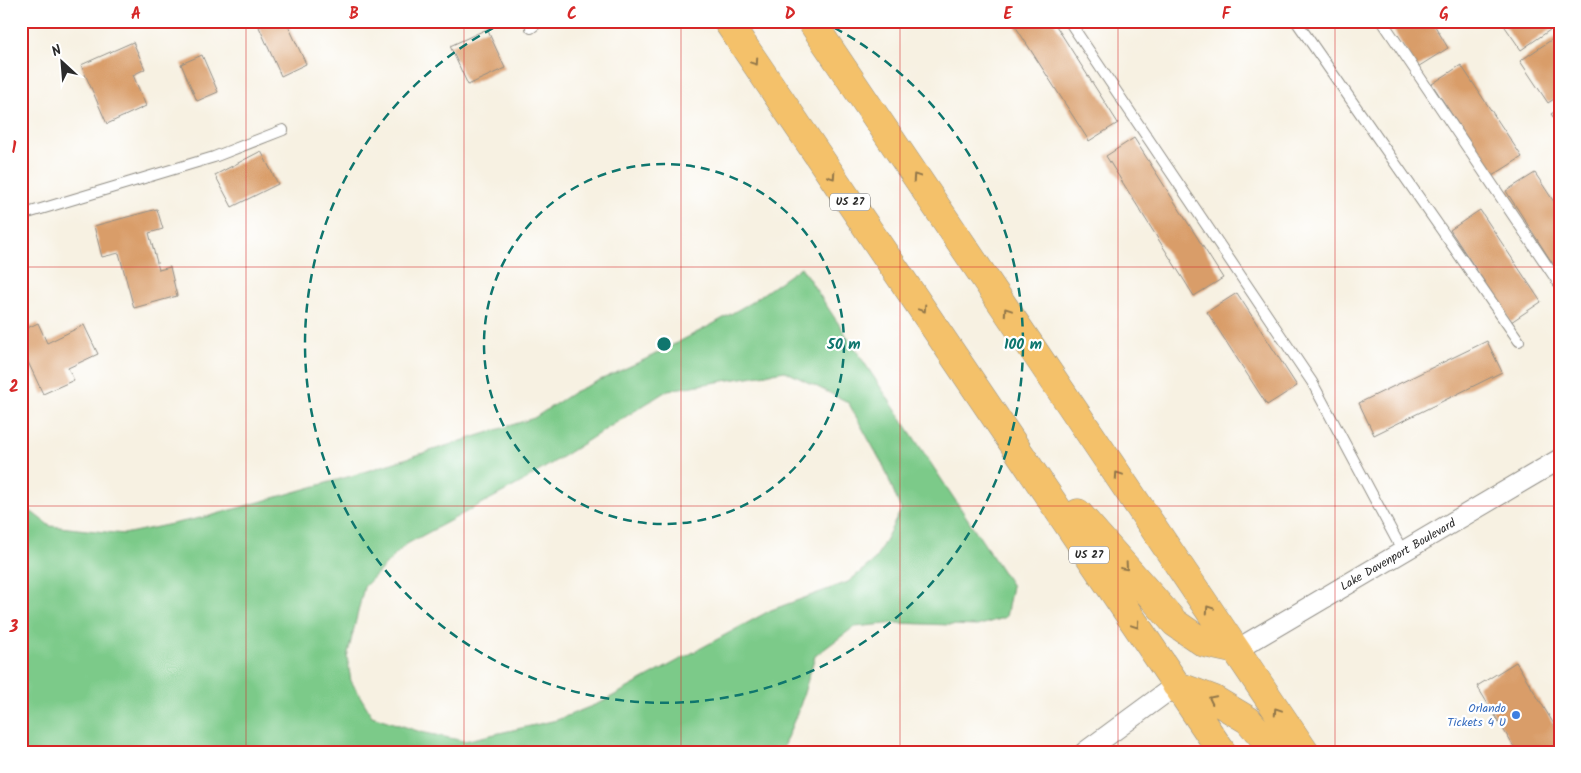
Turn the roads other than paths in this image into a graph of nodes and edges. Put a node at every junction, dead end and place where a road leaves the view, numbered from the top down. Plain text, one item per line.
1 (540, 21) edge
2 (727, 21) edge
3 (811, 21) edge
4 (1069, 21) edge
5 (1296, 21) edge
6 (1382, 21) edge
7 (532, 28) dead end
8 (283, 130) dead end
9 (21, 215) edge
10 (1560, 285) edge
11 (1519, 341) dead end
12 (1001, 425) junction
13 (1560, 459) edge
14 (1403, 552) junction
15 (1236, 650) junction
16 (1176, 685) junction
17 (1085, 752) edge
18 (1222, 752) edge
19 (1276, 752) edge
20 (1305, 752) edge

1 - 7 lane
2 -> 12 highway, US 27
15 -> 3 highway
4 - 14 lane
5 - 11 lane
6 - 10 lane
8 - 9 lane
12 -> 15 highway
12 -> 16 highway, US 27
13 - 14 street, Lake Davenport Boulevard
14 - 15 street, Lake Davenport Boulevard
20 -> 15 highway
16 - 17 street
16 - 18 highway, US 27
19 -> 16 highway

